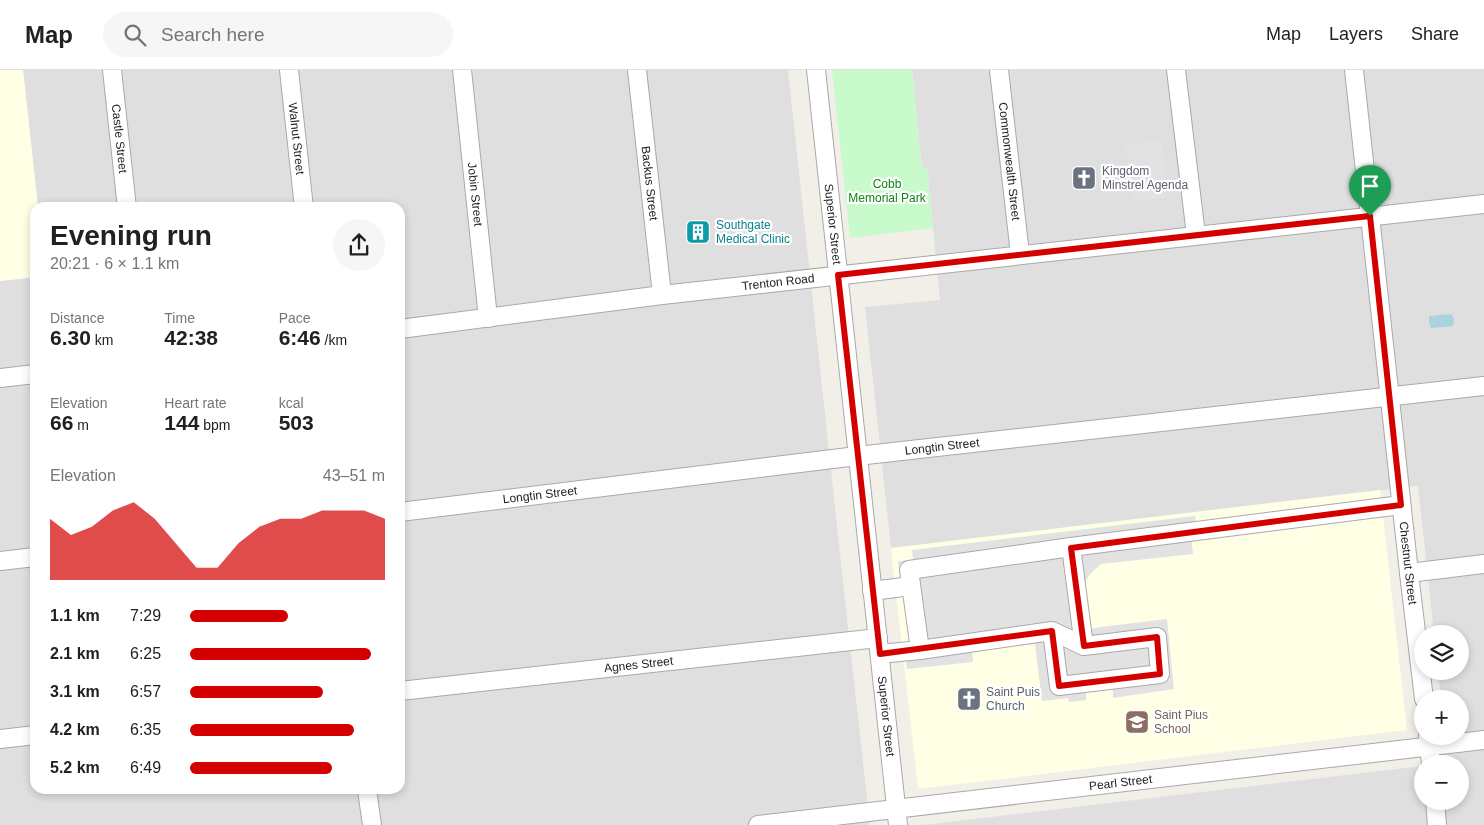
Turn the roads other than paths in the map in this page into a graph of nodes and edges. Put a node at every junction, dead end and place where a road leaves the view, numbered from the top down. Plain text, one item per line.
1 (112, 70) edge
2 (289, 70) edge
3 (462, 70) edge
4 (637, 70) edge
5 (816, 70) edge
6 (999, 70) edge
7 (1176, 70) edge
8 (1354, 70) edge
9 (126, 202) edge
10 (303, 202) edge
11 (1484, 204) edge
12 (1370, 216) junction
13 (1196, 235) junction
14 (1020, 254) junction
15 (838, 275) junction
16 (662, 295) junction
17 (488, 318) junction
18 (405, 328) edge
19 (30, 375) edge
20 (0, 378) edge
21 (1484, 386) edge
22 (1390, 397) junction
23 (857, 456) junction
24 (1401, 505) junction
25 (405, 511) edge
26 (1071, 548) junction
27 (30, 558) edge
28 (0, 561) edge
29 (1484, 564) edge
30 (1408, 573) junction
31 (911, 586) junction
32 (872, 591) junction
33 (1052, 631) junction
34 (879, 646) junction
35 (1084, 646) junction
36 (920, 650) junction
37 (1423, 690) edge
38 (405, 691) edge
39 (30, 736) edge
40 (0, 739) edge
41 (1469, 740) edge
42 (1484, 740) edge
43 (1414, 743) edge
44 (368, 794) edge
45 (1436, 810) edge
46 (897, 817) edge
47 (372, 825) edge
48 (758, 825) edge
49 (1437, 825) edge

1 - 9 street, Castle Street
2 - 10 street, Walnut Street
3 - 17 street, Jobin Street
4 - 16 street, Backus Street
5 - 15 street, Superior Street
6 - 14 street, Commonwealth Street
7 - 13 street
8 - 12 street, Chestnut Street
11 - 12 street, Trenton Road
12 - 13 street, Trenton Road
12 - 22 street, Chestnut Street
13 - 14 street, Trenton Road
14 - 15 street, Trenton Road
15 - 16 street, Trenton Road
15 - 23 street, Superior Street
16 - 17 street, Trenton Road
17 - 18 street, Trenton Road
19 - 20 street
21 - 22 street, Longtin Street
22 - 23 street, Longtin Street
22 - 24 street, Chestnut Street
23 - 25 street, Longtin Street
23 - 32 street, Superior Street
24 - 26 street
24 - 30 street, Chestnut Street
26 - 31 street
26 - 35 street
27 - 28 street
29 - 30 street
30 - 37 street, Chestnut Street
31 - 32 street
31 - 36 street
32 - 34 street, Superior Street
33 - 35 street
33 - 35 street
33 - 36 street, Agnes Street
34 - 36 street, Agnes Street
34 - 38 street, Agnes Street
34 - 46 street, Superior Street
39 - 40 street
41 - 42 street, Pearl Street
43 - 46 street, Pearl Street
44 - 47 street
45 - 49 street
46 - 48 street, Pearl Street

